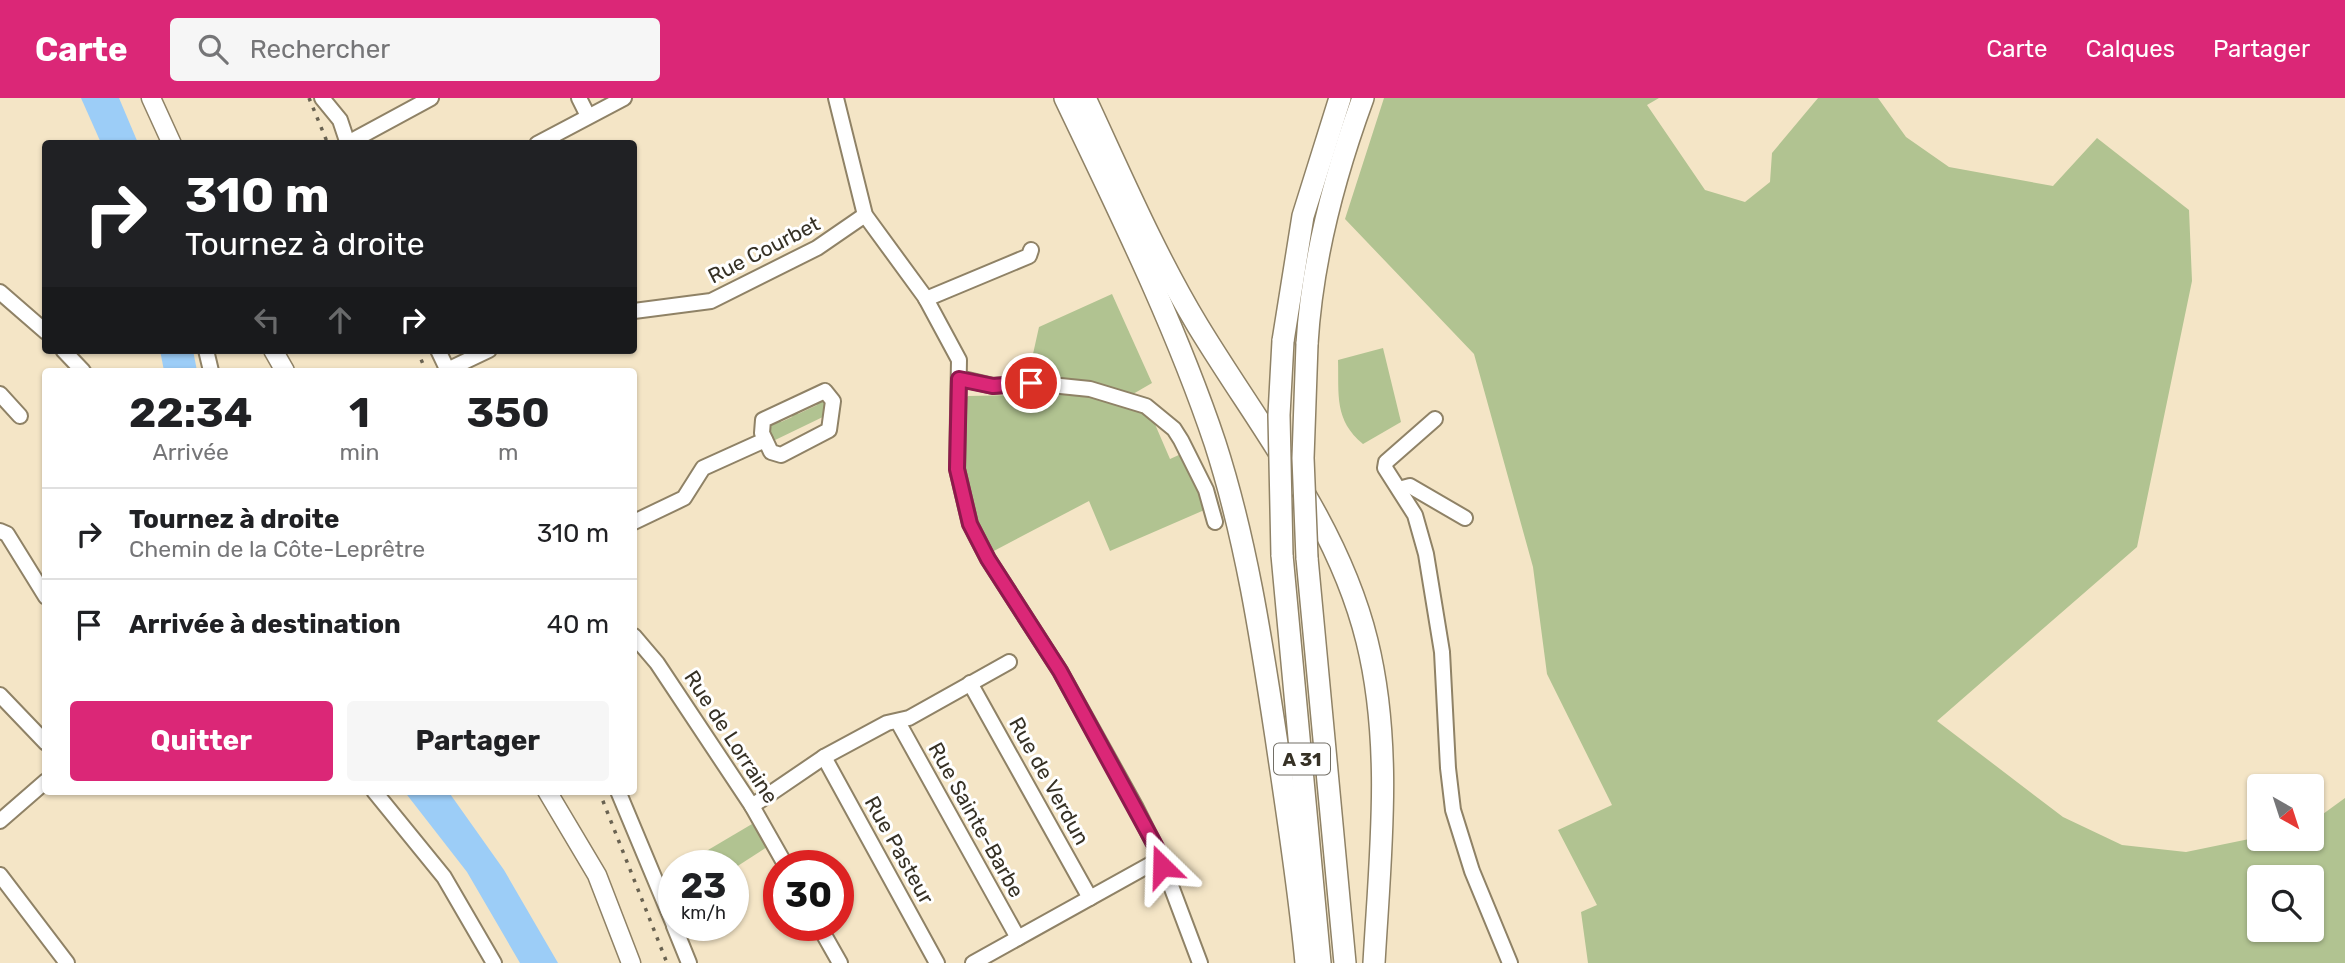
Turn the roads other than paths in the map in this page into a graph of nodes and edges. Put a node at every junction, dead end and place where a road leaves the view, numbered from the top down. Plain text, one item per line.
1 (151, 98) edge
2 (321, 98) edge
3 (431, 98) edge
4 (579, 98) edge
5 (624, 98) edge
6 (836, 98) edge
7 (1340, 98) edge
8 (1363, 98) edge
9 (1073, 101) edge
10 (588, 116) junction
11 (170, 140) edge
12 (347, 140) edge
13 (354, 140) edge
14 (544, 140) edge
15 (865, 215) junction
16 (1031, 250) dead end
17 (0, 292) edge
18 (926, 299) junction
19 (637, 311) edge
20 (42, 328) edge
21 (67, 354) edge
22 (480, 354) edge
23 (80, 368) edge
24 (450, 368) edge
25 (959, 379) junction
26 (0, 394) edge
27 (20, 416) dead end
28 (1435, 419) dead end
29 (765, 440) junction
30 (1399, 489) junction
31 (1465, 518) dead end
32 (637, 521) edge
33 (1215, 522) dead end
34 (0, 531) edge
35 (42, 591) edge
36 (637, 640) edge
37 (1009, 662) dead end
38 (970, 683) junction
39 (0, 695) edge
40 (898, 722) junction
41 (42, 739) edge
42 (824, 757) junction
43 (42, 784) edge
44 (377, 795) edge
45 (549, 795) edge
46 (620, 795) edge
47 (751, 806) junction
48 (0, 821) edge
49 (777, 850) edge
50 (1160, 859) junction
51 (0, 875) edge
52 (658, 887) edge
53 (1090, 898) junction
54 (1018, 938) junction
55 (680, 941) edge
56 (828, 941) edge
57 (67, 963) edge
58 (494, 963) edge
59 (631, 963) edge
60 (689, 963) edge
61 (840, 963) edge
62 (937, 963) edge
63 (972, 963) edge
64 (1200, 963) edge
65 (1306, 963) edge
66 (1320, 963) edge
67 (1345, 963) edge
68 (1374, 963) edge
69 (1510, 963) edge

1 - 11 main road
2 - 12 street
3 - 13 street
4 - 10 street
5 - 10 street
6 - 15 street
7 - 66 highway, A 31, bridge
8 - 67 highway, A 31, bridge
9 - 65 highway
9 - 68 highway
10 - 14 street
15 - 18 street
15 - 19 street, Rue Courbet
16 - 18 street
17 - 20 street
18 - 25 street
21 - 23 street
22 - 24 street
25 - 33 street
25 - 50 street
26 - 27 street
28 - 30 street
29 - 29 street
29 - 32 street
30 - 31 street
30 - 69 street
34 - 35 street
36 - 47 street, Rue de Lorraine
37 - 38 street
38 - 40 street
38 - 53 street, Rue de Verdun
39 - 41 street
40 - 42 street
40 - 54 street, Rue Sainte-Barbe
42 - 47 street
42 - 62 street, Rue Pasteur
43 - 48 street
44 - 58 street
45 - 59 main road
46 - 52 street
47 - 49 street, Rue de Lorraine
50 - 53 street
50 - 64 street
51 - 57 street
53 - 54 street
54 - 63 street
55 - 60 street
56 - 61 street

